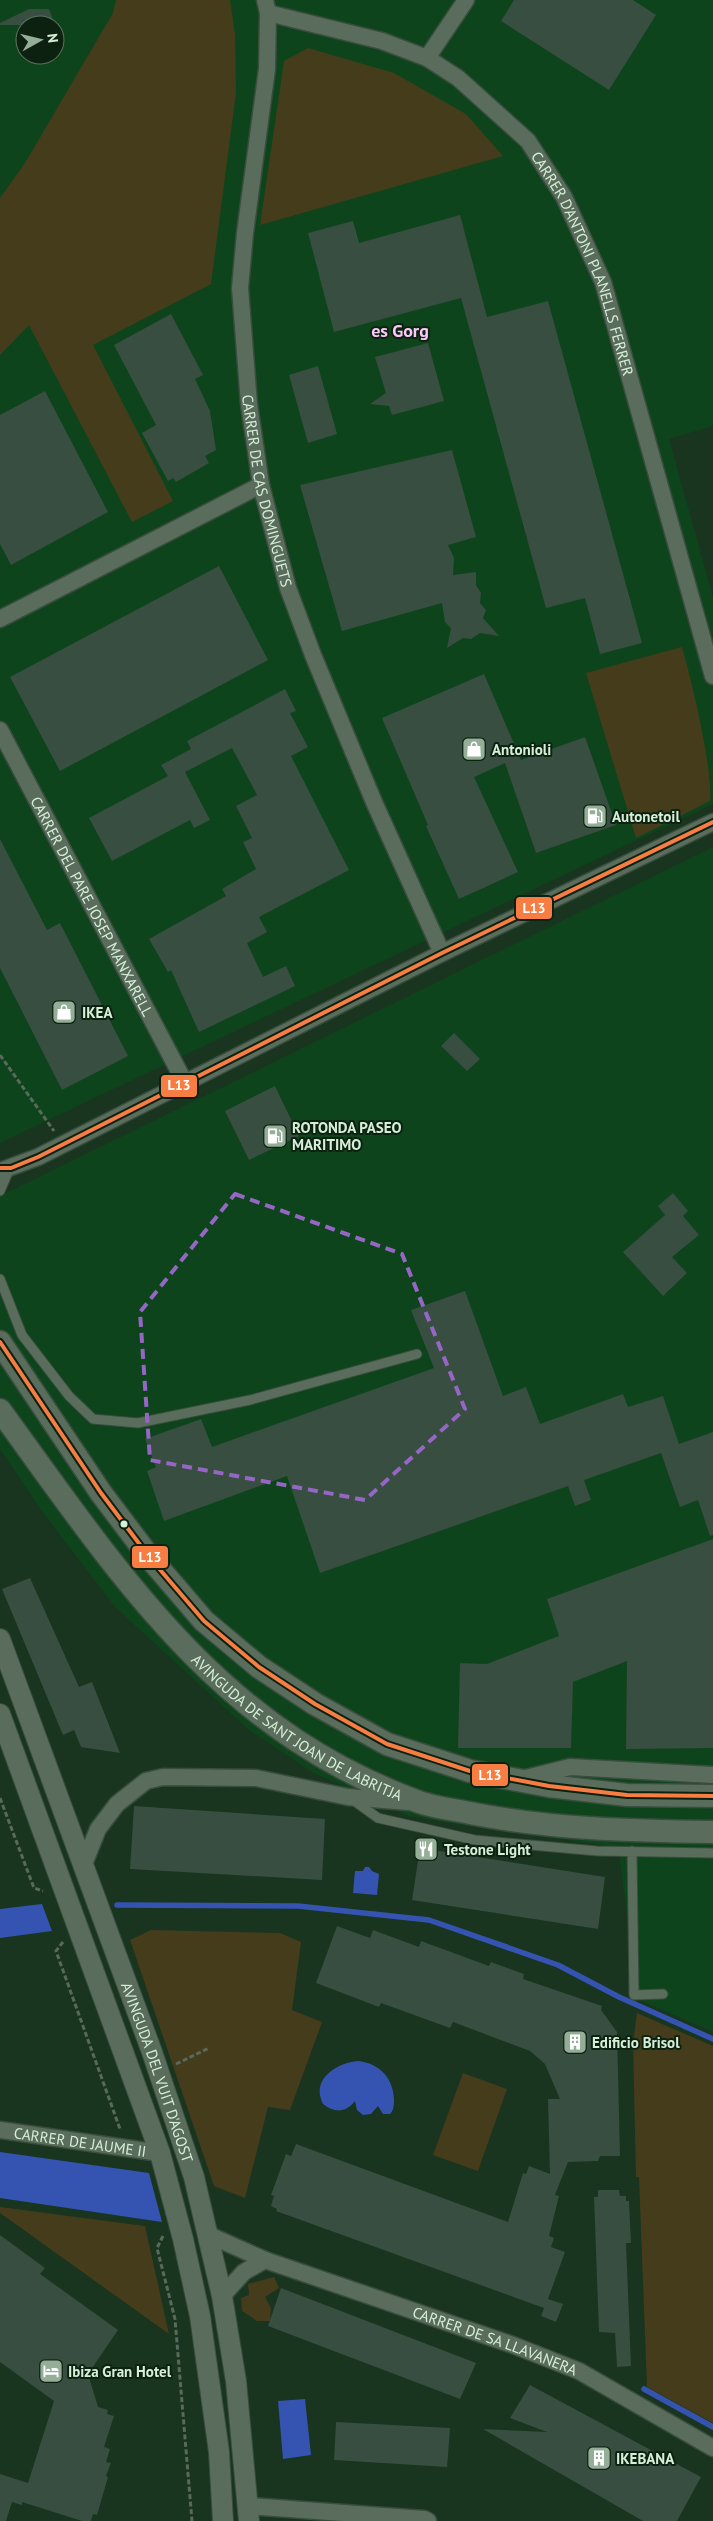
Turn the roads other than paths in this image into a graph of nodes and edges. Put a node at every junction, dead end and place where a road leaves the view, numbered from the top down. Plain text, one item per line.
1 (466, 0) edge
2 (266, 6) edge
3 (427, 58) junction
4 (260, 485) junction
5 (0, 619) edge
6 (713, 676) edge
7 (0, 730) edge
8 (713, 822) edge
9 (442, 953) junction
10 (185, 1083) junction
11 (3, 1169) edge
12 (0, 1191) edge
13 (0, 1279) edge
14 (0, 1342) edge
15 (417, 1354) dead end
16 (0, 1410) edge
17 (0, 1640) edge
18 (0, 1714) edge
19 (713, 1775) edge
20 (517, 1781) junction
21 (713, 1796) edge
22 (348, 1797) junction
23 (421, 1802) junction
24 (713, 1832) edge
25 (632, 1851) junction
26 (713, 1853) edge
27 (84, 1864) junction
28 (663, 1994) dead end
29 (0, 2130) edge
30 (160, 2154) junction
31 (209, 2235) junction
32 (265, 2260) junction
33 (222, 2296) junction
34 (713, 2448) edge
35 (249, 2514) edge
36 (223, 2521) edge
37 (428, 2521) edge

1 - 3 street
2 - 3 street, CARRER D'ANTONI PLANELLS FERRER
2 - 4 street, CARRER DE CAS DOMINGUETS
3 - 6 street, CARRER D'ANTONI PLANELLS FERRER
4 - 5 street
4 - 9 street, CARRER DE CAS DOMINGUETS
7 - 10 street, CARRER DEL PARE JOSEP MANXARELL
8 - 9 street
9 - 10 street
10 - 11 street
11 - 12 lane
13 - 15 lane
14 - 20 main road, AVINGUDA DE SANT JOAN DE LABRITJA
16 - 23 main road, AVINGUDA DE SANT JOAN DE LABRITJA
17 - 27 street, AVINGUDA DEL VUIT D'AGOST
18 - 30 street, AVINGUDA DEL VUIT D'AGOST
19 - 20 street, AVINGUDA DE SANT JOAN DE LABRITJA
20 - 21 main road, AVINGUDA DE SANT JOAN DE LABRITJA
22 - 23 street
22 - 25 lane, AVINGUDA DE SANT JOAN DE LABRITJA
22 - 27 street
23 - 24 main road, AVINGUDA DE SANT JOAN DE LABRITJA
25 - 26 lane, AVINGUDA DE SANT JOAN DE LABRITJA
25 - 28 lane
27 - 31 street, AVINGUDA DEL VUIT D'AGOST
29 - 30 street, CARRER DE JAUME II
30 - 36 street, AVINGUDA DEL VUIT D'AGOST
31 - 32 street, CARRER DE SA LLAVANERA
31 - 33 street, AVINGUDA DEL VUIT D'AGOST
32 - 33 street
32 - 34 street, CARRER DE SA LLAVANERA
33 - 35 street, AVINGUDA DEL VUIT D'AGOST
35 - 37 street

